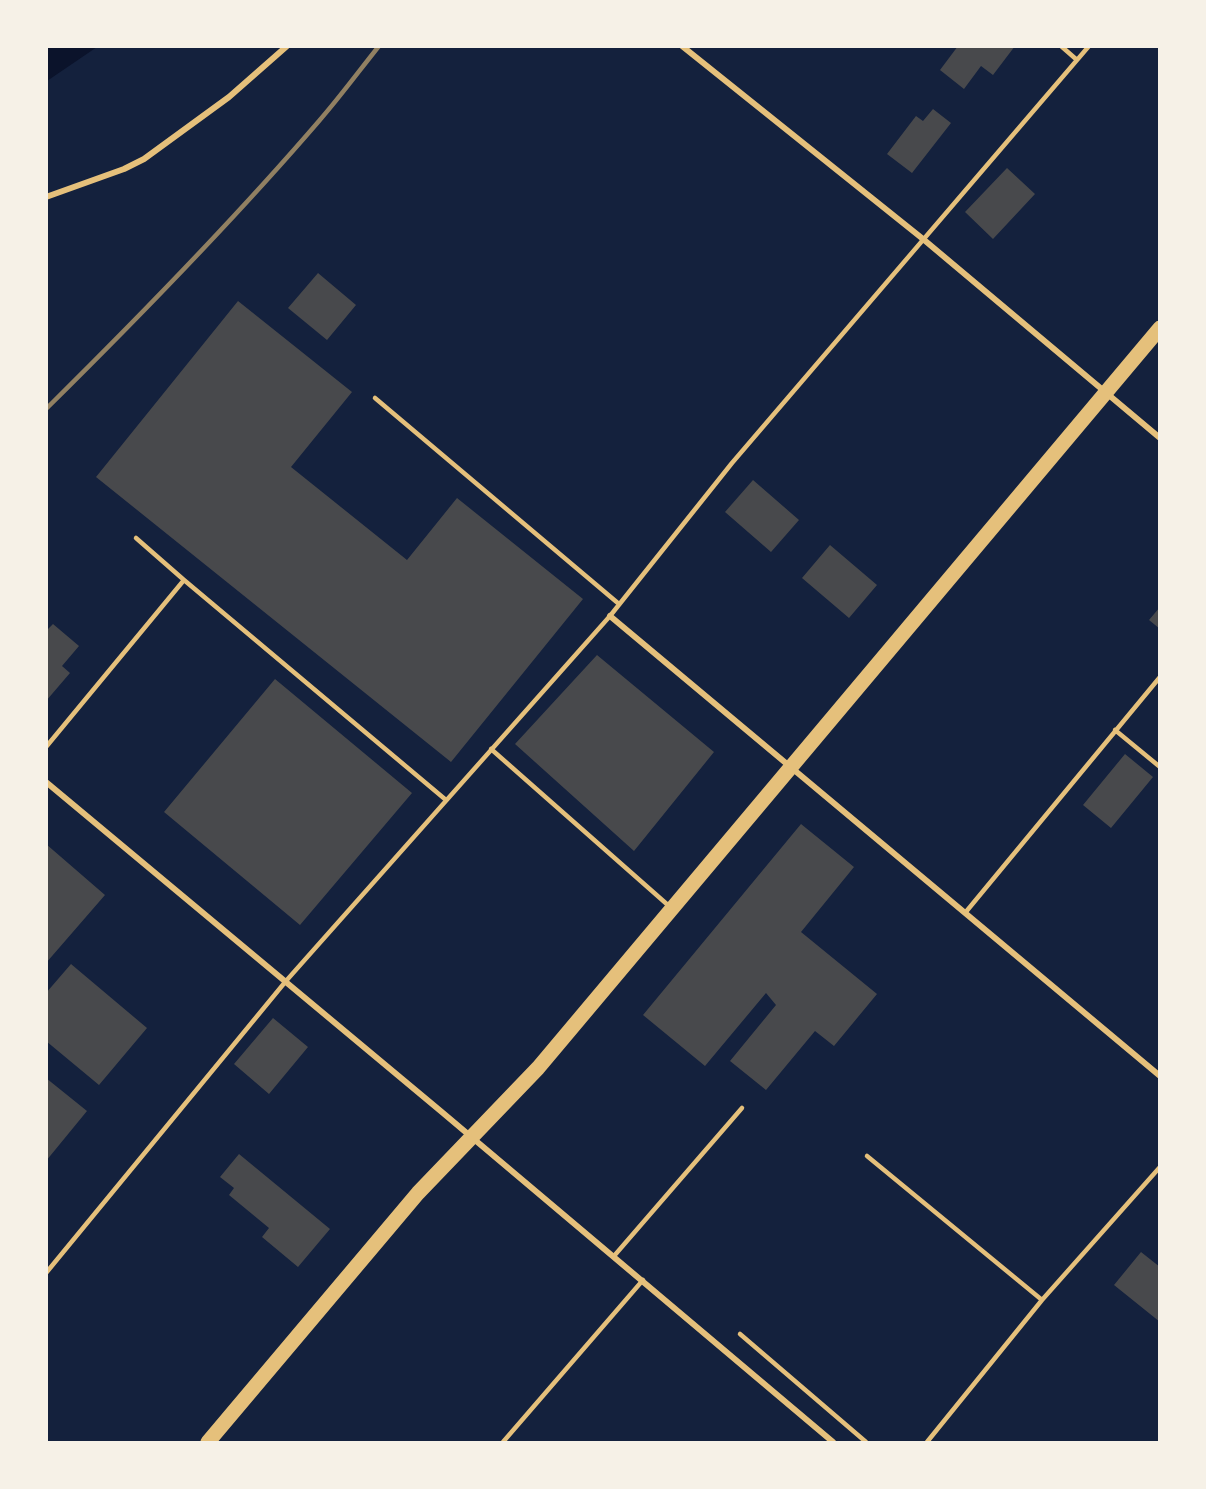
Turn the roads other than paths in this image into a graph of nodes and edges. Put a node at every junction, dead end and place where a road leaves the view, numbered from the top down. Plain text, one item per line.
1 (288, 46) edge
2 (681, 46) edge
3 (1061, 46) edge
4 (1089, 46) edge
5 (1077, 60) junction
6 (46, 197) edge
7 (923, 239) junction
8 (1160, 328) edge
9 (1105, 393) junction
10 (375, 398) dead end
11 (1160, 438) edge
12 (136, 538) dead end
13 (184, 580) junction
14 (619, 604) junction
15 (609, 616) junction
16 (1160, 677) edge
17 (1115, 730) junction
18 (46, 747) edge
19 (491, 749) junction
20 (790, 767) junction
21 (1160, 767) edge
22 (46, 782) edge
23 (446, 800) junction
24 (671, 908) junction
25 (965, 913) junction
26 (286, 981) junction
27 (1160, 1076) edge
28 (742, 1108) dead end
29 (471, 1137) junction
30 (867, 1156) dead end
31 (1160, 1167) edge
32 (614, 1256) junction
33 (46, 1273) edge
34 (643, 1280) junction
35 (1042, 1300) junction
36 (740, 1334) dead end
37 (208, 1443) edge
38 (504, 1443) edge
39 (833, 1443) edge
40 (866, 1443) edge
41 (927, 1443) edge

1 - 6 street
2 - 7 street
3 - 5 lane
4 - 5 lane
5 - 7 lane
7 - 9 street
7 - 14 lane
8 - 9 main road
9 - 11 street
9 - 20 main road
10 - 14 lane
12 - 13 lane
13 - 18 lane
13 - 23 lane
14 - 15 lane
15 - 19 lane
15 - 20 street
16 - 17 lane
17 - 21 lane
17 - 25 lane
19 - 23 lane
19 - 24 lane
20 - 24 main road
20 - 25 street
22 - 26 street
23 - 26 lane
24 - 29 main road
25 - 27 street
26 - 29 street
26 - 33 lane
28 - 32 lane
29 - 32 street
29 - 37 main road
30 - 35 lane
31 - 35 lane
32 - 34 street
34 - 38 lane
34 - 39 street
35 - 41 lane
36 - 40 lane

